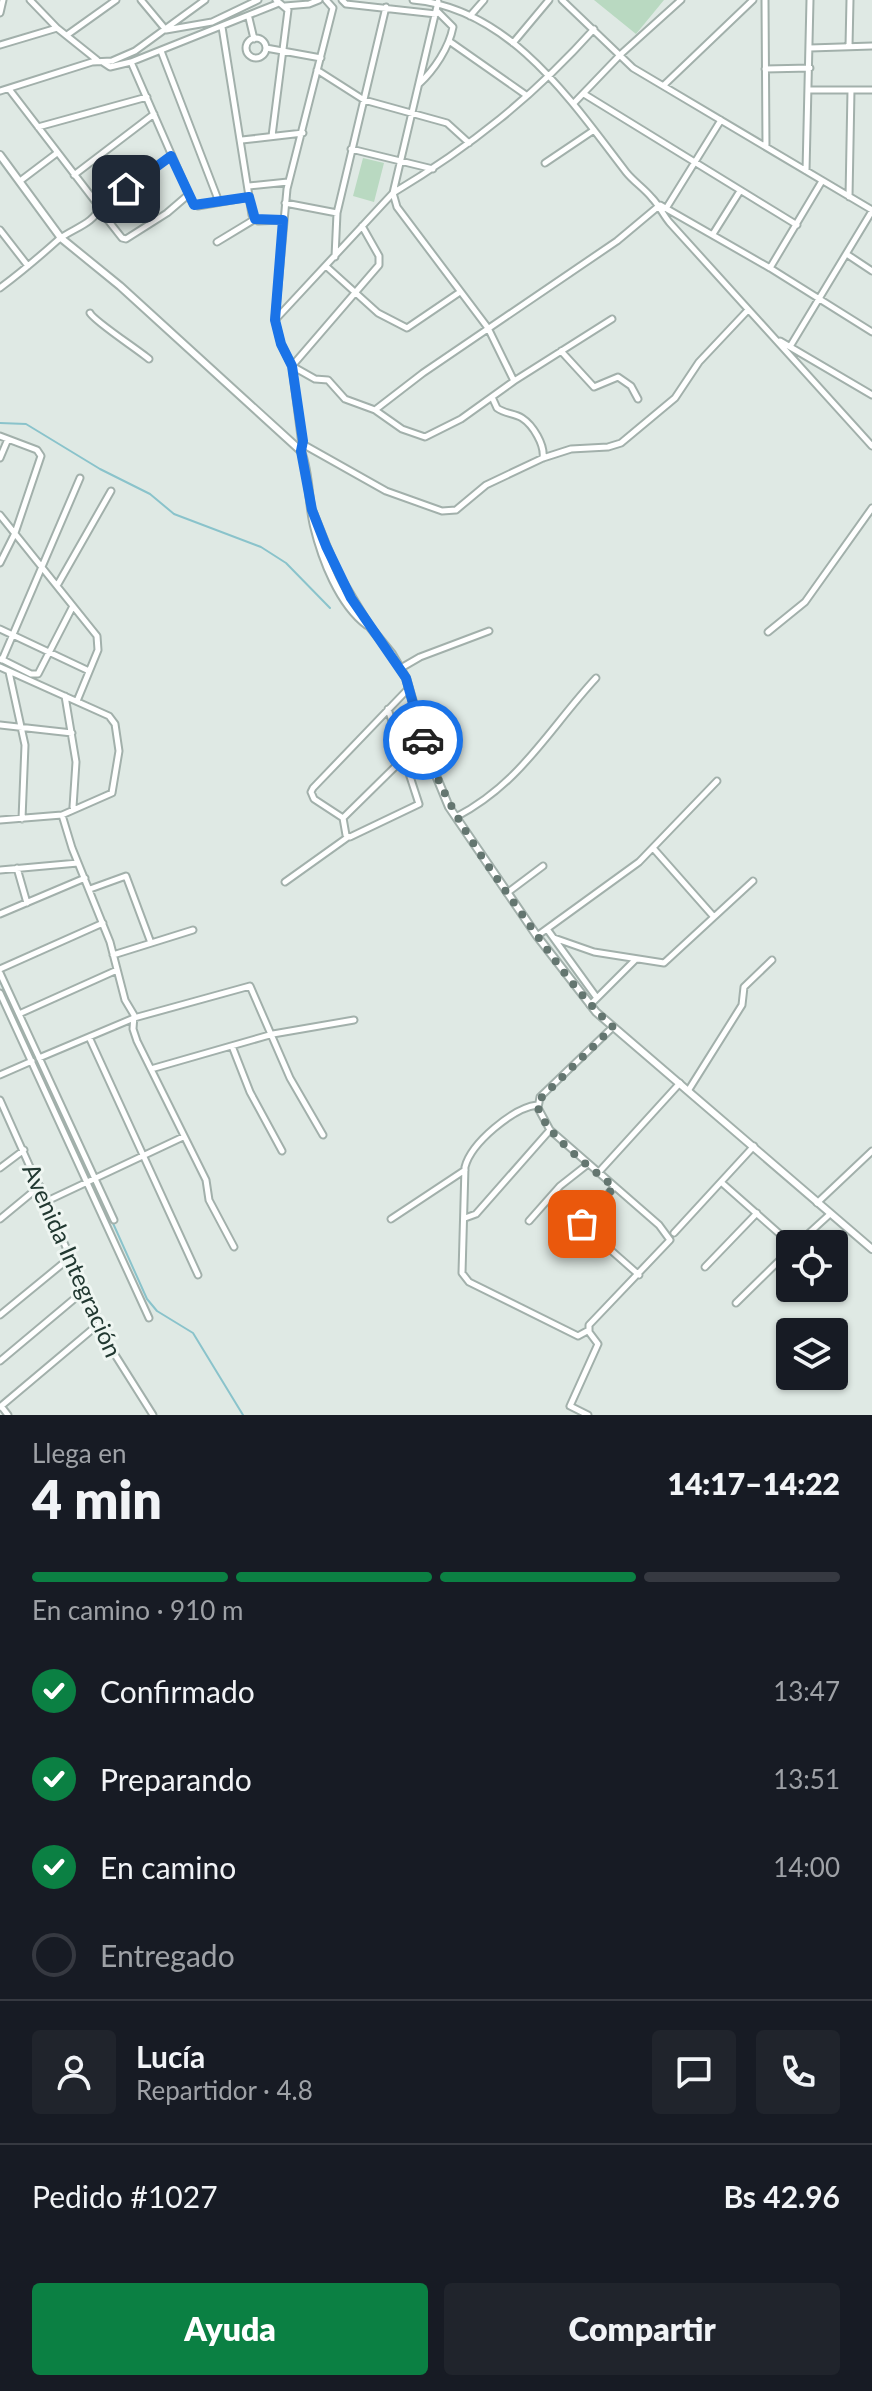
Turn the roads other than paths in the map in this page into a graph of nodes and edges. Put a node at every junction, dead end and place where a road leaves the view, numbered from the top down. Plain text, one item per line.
1 (3, 0) edge
2 (30, 0) edge
3 (116, 0) edge
4 (141, 0) edge
5 (205, 0) edge
6 (258, 0) edge
7 (319, 0) edge
8 (326, 0) edge
9 (342, 0) edge
10 (413, 0) edge
11 (483, 0) edge
12 (549, 0) edge
13 (681, 0) edge
14 (753, 0) edge
15 (765, 0) edge
16 (810, 0) edge
17 (850, 0) edge
18 (564, 1) edge
19 (438, 2) junction
20 (280, 3) edge
21 (386, 7) junction
22 (436, 12) junction
23 (0, 13) edge
24 (470, 16) junction
25 (249, 18) junction
26 (200, 24) junction
27 (222, 27) junction
28 (57, 28) junction
29 (594, 29) junction
30 (166, 30) junction
31 (67, 35) junction
32 (202, 35) junction
33 (254, 39) junction
34 (448, 42) junction
35 (429, 43) junction
36 (513, 43) junction
37 (0, 45) edge
38 (849, 46) junction
39 (872, 46) edge
40 (266, 48) junction
41 (810, 48) junction
42 (161, 51) junction
43 (282, 51) junction
44 (621, 54) junction
45 (321, 58) junction
46 (100, 62) junction
47 (131, 62) junction
48 (810, 68) junction
49 (765, 69) junction
50 (317, 70) junction
51 (550, 78) junction
52 (419, 85) junction
53 (663, 85) junction
54 (9, 89) junction
55 (809, 90) junction
56 (851, 90) junction
57 (872, 90) edge
58 (0, 91) edge
59 (584, 94) junction
60 (527, 96) junction
61 (147, 97) junction
62 (364, 100) junction
63 (574, 103) junction
64 (412, 112) junction
65 (154, 114) junction
66 (721, 120) junction
67 (38, 127) junction
68 (594, 130) junction
69 (303, 133) junction
70 (272, 136) junction
71 (242, 140) junction
72 (469, 143) junction
73 (766, 147) junction
74 (351, 149) junction
75 (57, 153) junction
76 (0, 155) edge
77 (171, 156) junction
78 (400, 162) junction
79 (545, 163) dead end
80 (694, 163) junction
81 (433, 169) junction
82 (806, 172) junction
83 (74, 175) junction
84 (20, 181) junction
85 (822, 181) junction
86 (288, 182) junction
87 (249, 186) junction
88 (740, 191) junction
89 (393, 193) junction
90 (188, 195) junction
91 (249, 197) junction
92 (849, 197) junction
93 (219, 202) junction
94 (285, 203) junction
95 (658, 206) junction
96 (667, 207) junction
97 (100, 208) junction
98 (872, 211) edge
99 (337, 213) junction
100 (255, 219) junction
101 (283, 220) junction
102 (797, 225) junction
103 (362, 226) junction
104 (0, 230) edge
105 (713, 234) junction
106 (61, 238) junction
107 (217, 242) dead end
108 (848, 255) junction
109 (335, 257) junction
110 (28, 266) junction
111 (327, 267) junction
112 (770, 268) junction
113 (872, 271) edge
114 (0, 288) edge
115 (460, 291) junction
116 (355, 295) junction
117 (820, 300) junction
118 (748, 310) junction
119 (90, 313) dead end
120 (612, 319) dead end
121 (275, 320) junction
122 (488, 328) junction
123 (872, 332) edge
124 (780, 341) junction
125 (791, 345) junction
126 (561, 351) junction
127 (149, 359) dead end
128 (292, 366) junction
129 (514, 381) junction
130 (872, 395) edge
131 (492, 397) junction
132 (638, 399) dead end
133 (375, 410) junction
134 (0, 436) edge
135 (8, 439) junction
136 (872, 446) edge
137 (302, 448) junction
138 (0, 458) edge
139 (543, 458) junction
140 (80, 478) dead end
141 (111, 491) dead end
142 (872, 508) edge
143 (0, 515) edge
144 (15, 533) junction
145 (0, 563) edge
146 (42, 568) junction
147 (58, 584) junction
148 (73, 605) junction
149 (0, 629) edge
150 (489, 631) dead end
151 (768, 632) dead end
152 (15, 636) junction
153 (51, 651) junction
154 (1, 662) edge
155 (401, 668) junction
156 (9, 671) junction
157 (89, 671) junction
158 (596, 678) dead end
159 (409, 688) junction
160 (65, 695) junction
161 (77, 701) junction
162 (388, 709) junction
163 (0, 725) edge
164 (23, 730) junction
165 (72, 733) junction
166 (405, 757) junction
167 (717, 781) dead end
168 (73, 807) junction
169 (62, 815) junction
170 (455, 817) junction
171 (343, 818) junction
172 (22, 819) junction
173 (0, 820) edge
174 (348, 837) junction
175 (653, 848) junction
176 (78, 863) junction
177 (543, 866) dead end
178 (17, 868) junction
179 (0, 870) edge
180 (85, 878) junction
181 (753, 881) dead end
182 (285, 882) dead end
183 (90, 889) junction
184 (507, 893) junction
185 (27, 903) junction
186 (0, 914) edge
187 (714, 917) junction
188 (103, 923) junction
189 (547, 929) junction
190 (193, 930) dead end
191 (537, 936) junction
192 (554, 938) junction
193 (151, 943) junction
194 (113, 955) junction
195 (636, 959) junction
196 (772, 960) dead end
197 (117, 970) junction
198 (0, 971) edge
199 (0, 993) edge
200 (597, 998) junction
201 (590, 1005) junction
202 (19, 1014) junction
203 (134, 1018) junction
204 (354, 1020) dead end
205 (613, 1027) junction
206 (273, 1034) junction
207 (89, 1037) junction
208 (232, 1046) junction
209 (39, 1058) junction
210 (32, 1061) junction
211 (151, 1069) junction
212 (0, 1075) edge
213 (680, 1083) junction
214 (688, 1091) junction
215 (0, 1100) edge
216 (537, 1105) junction
217 (2, 1110) edge
218 (550, 1130) junction
219 (323, 1135) dead end
220 (183, 1137) junction
221 (754, 1146) junction
222 (24, 1150) junction
223 (282, 1151) dead end
224 (872, 1151) edge
225 (142, 1156) junction
226 (588, 1164) junction
227 (0, 1168) edge
228 (465, 1170) junction
229 (598, 1173) junction
230 (92, 1180) junction
231 (721, 1182) junction
232 (40, 1186) junction
233 (614, 1187) junction
234 (47, 1201) junction
235 (817, 1203) junction
236 (757, 1213) junction
237 (830, 1214) junction
238 (465, 1218) junction
239 (0, 1219) edge
240 (391, 1219) dead end
241 (114, 1220) dead end
242 (529, 1221) dead end
243 (582, 1224) dead end
244 (588, 1230) dead end
245 (777, 1230) edge
246 (811, 1230) edge
247 (674, 1233) dead end
248 (234, 1247) dead end
249 (872, 1249) edge
250 (72, 1256) junction
251 (776, 1264) edge
252 (705, 1267) dead end
253 (198, 1275) dead end
254 (639, 1275) junction
255 (86, 1289) junction
256 (736, 1303) dead end
257 (0, 1315) edge
258 (149, 1318) dead end
259 (101, 1322) junction
260 (589, 1330) junction
261 (0, 1361) edge
262 (0, 1406) edge
263 (8, 1415) edge
264 (153, 1415) edge
265 (588, 1415) edge

1 - 23 street
2 - 28 street
3 - 31 street
4 - 30 street
5 - 30 street
6 - 26 street
7 - 20 street
8 - 45 street
9 - 21 street
10 - 19 street
11 - 24 street
12 - 36 street
13 - 44 street
14 - 53 street
15 - 49 street
16 - 41 street
17 - 38 street
18 - 29 street
19 - 22 street
19 - 24 street
20 - 25 street
20 - 43 street
21 - 22 street
21 - 62 street
22 - 34 street
22 - 35 street
24 - 36 street
25 - 27 street
25 - 33 street
26 - 30 street
26 - 32 street
27 - 32 street
27 - 71 street
28 - 31 street
28 - 37 street
29 - 44 street
29 - 51 street
30 - 46 street
31 - 46 street
32 - 42 street
33 - 40 street
33 - 40 street
34 - 35 street
34 - 52 street
34 - 60 street
35 - 52 street
36 - 51 street
38 - 39 street
38 - 41 street
40 - 43 street
41 - 48 street
42 - 47 street
42 - 93 street
43 - 45 street
43 - 70 street
44 - 53 street
44 - 59 street
45 - 50 street
46 - 47 street
46 - 54 street
47 - 61 street
48 - 49 street
48 - 55 street
49 - 73 street
50 - 62 street
50 - 69 street
51 - 60 street
51 - 63 street
52 - 64 street
53 - 66 street
54 - 58 street
54 - 67 street
55 - 56 street
55 - 82 street
56 - 57 street
56 - 92 street
59 - 63 street
59 - 80 street
60 - 72 street
61 - 65 street
61 - 67 street
62 - 64 street
62 - 74 street
63 - 68 street
64 - 72 street
64 - 78 street
65 - 77 street
65 - 83 street
66 - 73 street
66 - 80 street
67 - 75 street
68 - 79 street
68 - 95 street
69 - 70 street
69 - 86 street
70 - 71 street
71 - 87 street
72 - 81 street
73 - 82 street
74 - 78 street
74 - 99 street
75 - 83 street
75 - 84 street
76 - 84 street
77 - 90 street
77 - 97 street
78 - 81 street
78 - 89 street
80 - 88 street
80 - 96 street
81 - 89 street
82 - 85 street
83 - 97 street
84 - 106 street
85 - 92 street
85 - 102 street
86 - 87 street
86 - 94 street
87 - 91 street
88 - 102 street
88 - 105 street
89 - 103 street
89 - 115 street
90 - 93 street
90 - 97 street
91 - 93 street
91 - 100 street
92 - 98 street
94 - 99 street
94 - 101 street
95 - 96 street
95 - 118 street
95 - 122 street
96 - 105 street
97 - 106 street
98 - 108 street
99 - 109 street
100 - 101 street
100 - 107 street
101 - 121 street
102 - 112 street
103 - 109 street
103 - 116 street
104 - 110 street
105 - 112 street
106 - 110 street
106 - 137 street
108 - 113 street
108 - 117 street
109 - 111 street
110 - 114 street
111 - 116 street
111 - 121 street
112 - 117 street
115 - 116 street
115 - 122 street
116 - 128 street
117 - 123 street
117 - 125 street
118 - 124 street
118 - 139 street
119 - 127 street
120 - 126 street
121 - 128 street
122 - 129 street
122 - 133 street
124 - 125 street
124 - 136 street
125 - 130 street
126 - 129 street
126 - 132 street
128 - 133 street
128 - 137 street
129 - 131 street
131 - 133 street
131 - 139 street
134 - 135 street
135 - 138 street
135 - 144 street
137 - 139 street
137 - 155 street
140 - 146 street
141 - 147 street
142 - 151 street
143 - 144 street
144 - 145 street
144 - 146 street
146 - 147 street
146 - 152 street
147 - 148 street
148 - 153 street
148 - 157 street
149 - 152 street
150 - 155 street
152 - 153 street
152 - 154 street
153 - 154 street
153 - 157 street
154 - 156 street
155 - 159 street
156 - 160 street
156 - 164 street
157 - 161 street
158 - 170 street
159 - 162 street
159 - 170 street
160 - 161 street
160 - 165 street
161 - 168 street
162 - 166 street
162 - 171 street
163 - 164 street
164 - 165 street
164 - 172 street
165 - 168 street
166 - 171 street
166 - 174 street
167 - 175 street
168 - 169 street
169 - 172 street
169 - 176 street
170 - 184 street
171 - 174 street
172 - 173 street
174 - 182 street
175 - 187 street
175 - 189 street
176 - 178 street
176 - 180 street
177 - 184 street
178 - 179 street
178 - 185 street
180 - 183 street
180 - 185 street
181 - 187 street
183 - 188 street
183 - 193 street
184 - 191 street
185 - 186 street
187 - 195 street
188 - 194 street
188 - 198 street
189 - 191 street
189 - 192 street
190 - 193 street
191 - 201 street
192 - 195 street
192 - 200 street
193 - 194 street
194 - 197 street
195 - 200 street
196 - 214 street
197 - 202 street
197 - 203 street
198 - 202 street
199 - 210 street
200 - 201 street
201 - 205 street
202 - 209 street
203 - 206 street
203 - 207 street
203 - 211 street
204 - 206 street
205 - 213 street
205 - 216 street
206 - 208 street
206 - 219 street
207 - 209 street
207 - 225 street
208 - 211 street
208 - 223 street
209 - 230 street
210 - 212 street
210 - 230 street
211 - 220 street
213 - 214 street
213 - 229 street
214 - 221 street
215 - 217 street, Avenida Integración
216 - 218 street
216 - 228 street
217 - 222 street, Avenida Integración
218 - 226 street
218 - 238 street
220 - 225 street
220 - 248 street
221 - 231 street
221 - 235 street
222 - 227 street
222 - 232 street, Avenida Integración
224 - 235 street
225 - 230 street
225 - 253 street
226 - 229 street
226 - 242 street
228 - 238 street
228 - 240 street
229 - 233 street
230 - 234 street
230 - 241 street
230 - 258 street
231 - 236 street
231 - 247 street
232 - 234 street, Avenida Integración
232 - 239 street
233 - 243 street
233 - 254 street
234 - 250 street, Avenida Integración
235 - 237 street
236 - 245 street
236 - 252 street
237 - 246 street
237 - 249 street
238 - 260 street
244 - 254 street
250 - 255 street, Avenida Integración
250 - 257 street
251 - 256 street
254 - 260 street
255 - 259 street, Avenida Integración
255 - 261 street
259 - 262 street
259 - 264 street, Avenida Integración
260 - 265 street
262 - 263 street

